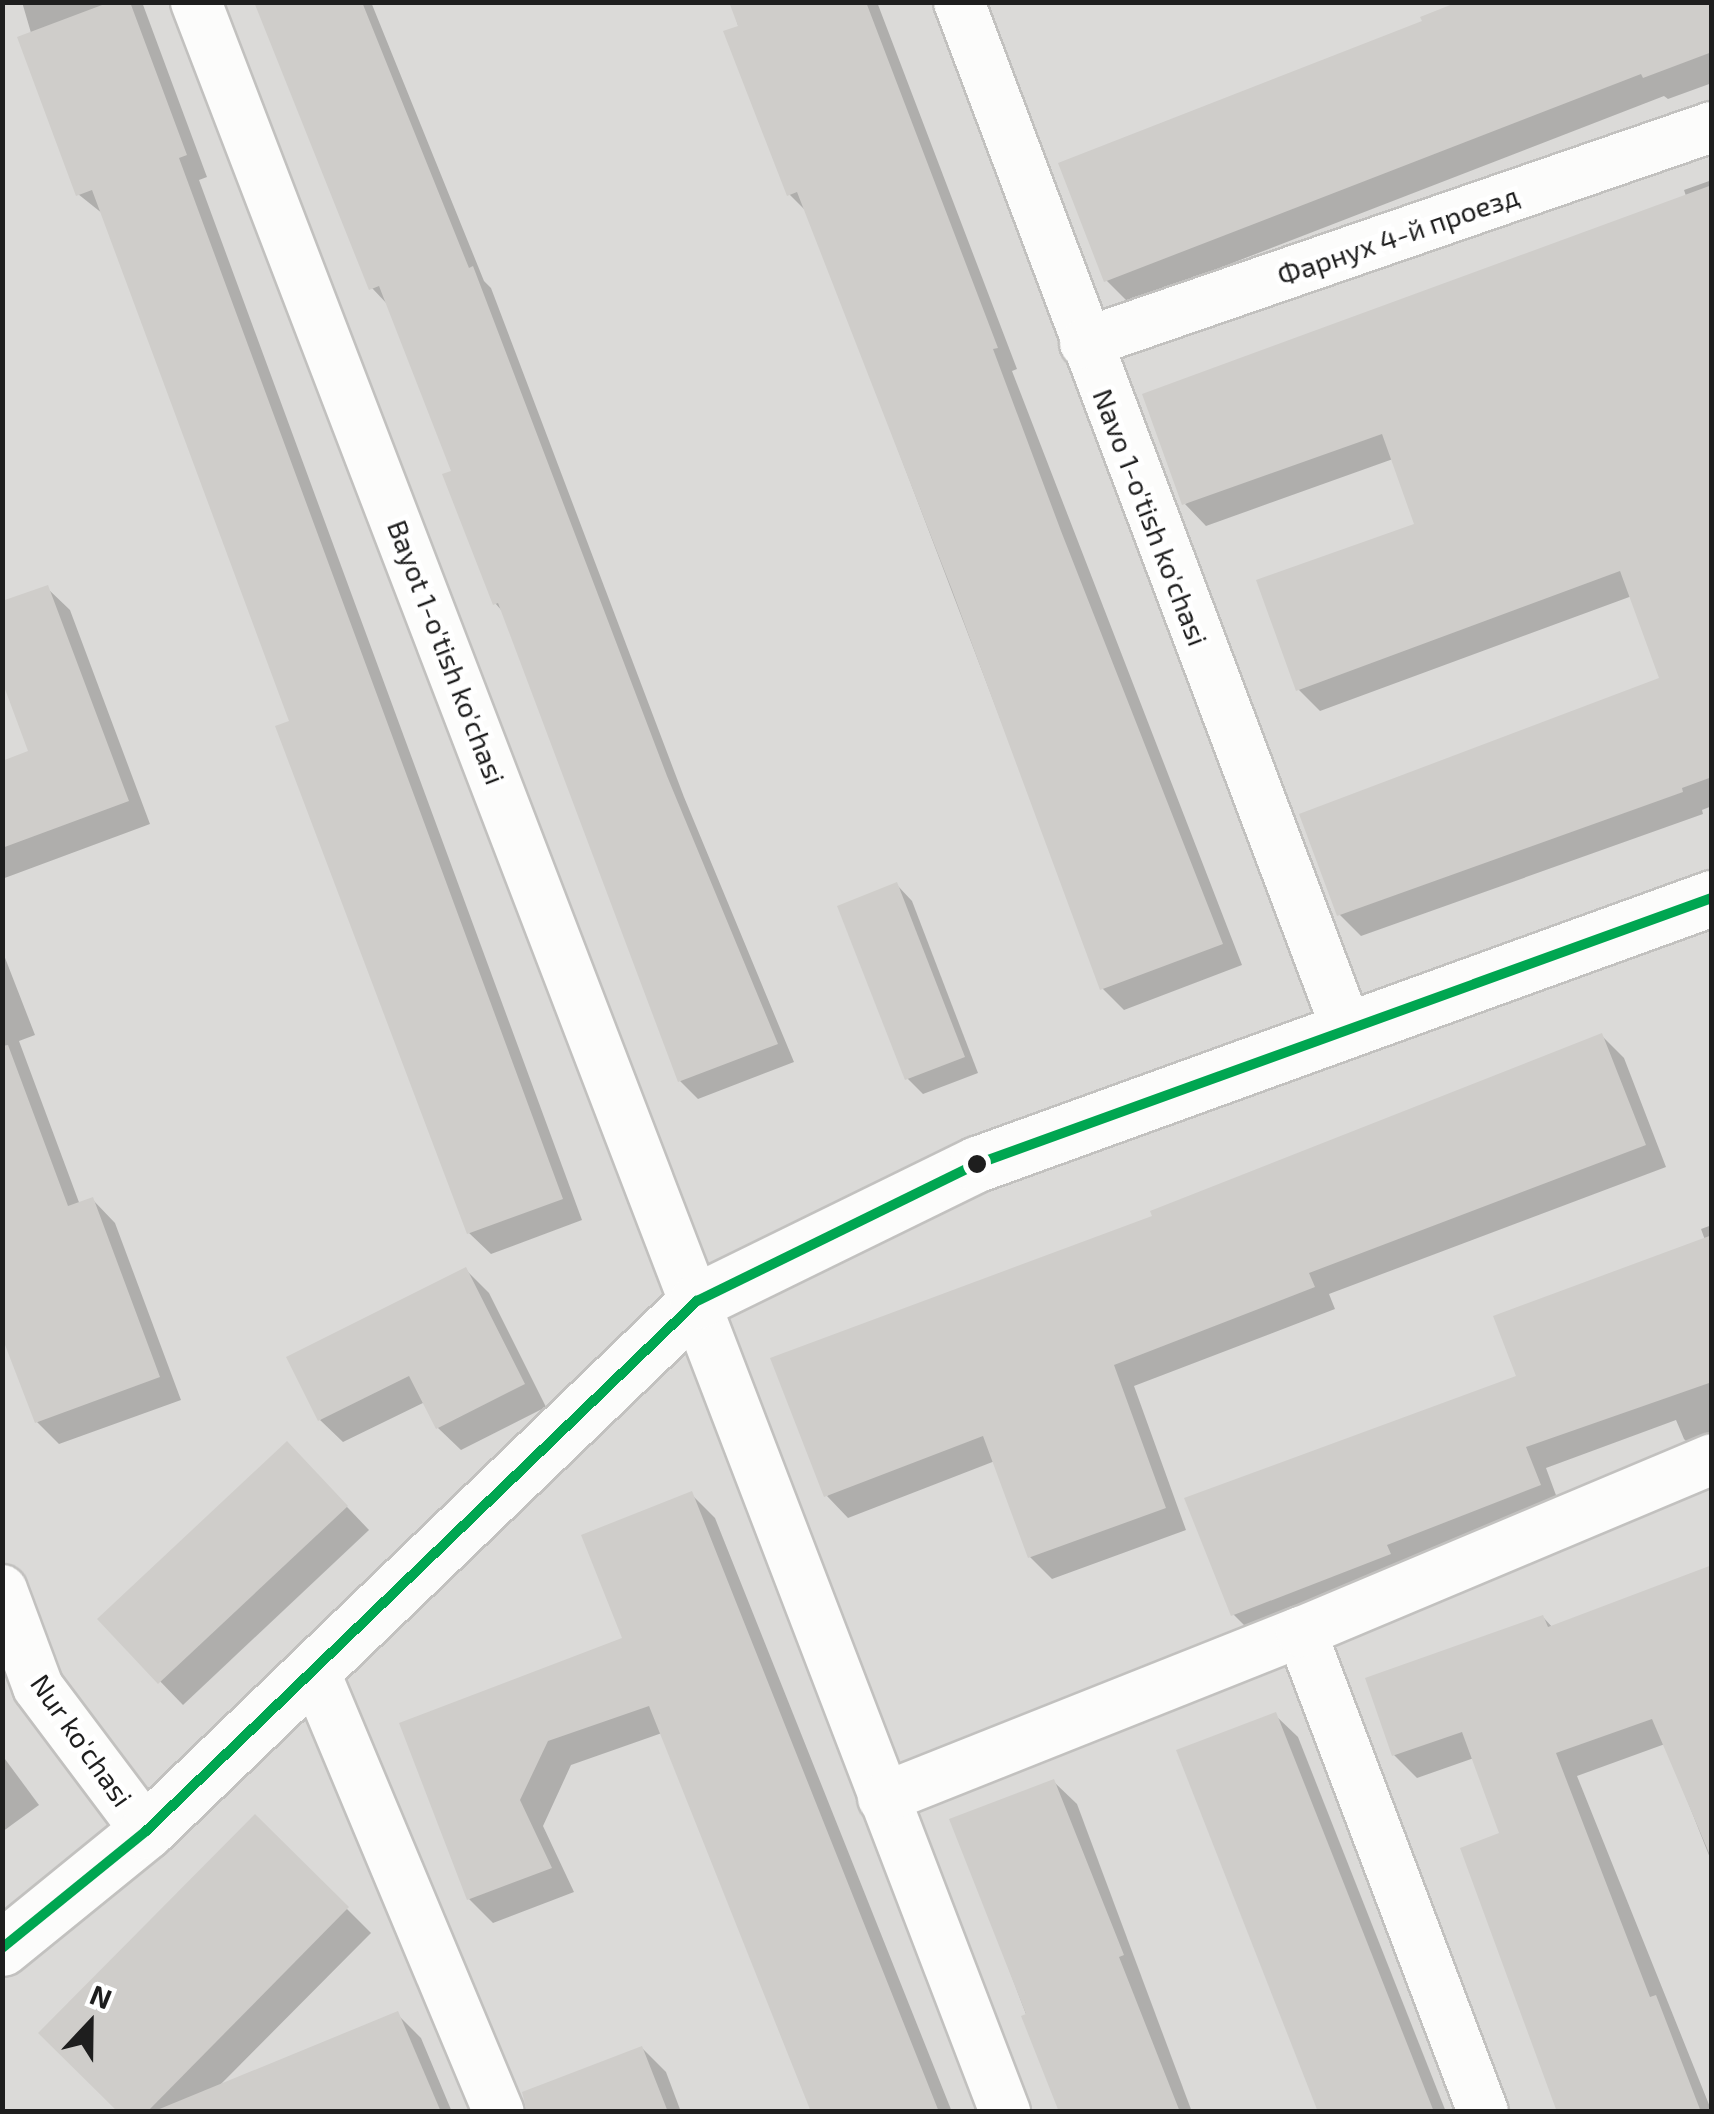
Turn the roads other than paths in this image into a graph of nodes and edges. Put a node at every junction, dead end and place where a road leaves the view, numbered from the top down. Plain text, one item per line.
1 (196, 2) edge
2 (960, 2) edge
3 (1712, 127) edge
4 (1085, 343) junction
5 (1712, 898) edge
6 (1347, 1030) junction
7 (697, 1300) junction
8 (1712, 1459) edge
9 (2, 1590) edge
10 (1301, 1632) junction
11 (315, 1673) junction
12 (883, 1798) junction
13 (146, 1831) junction
14 (2, 1948) edge
15 (499, 2112) edge
16 (1005, 2112) edge
17 (1482, 2112) edge

1 - 7 street, Bayot 1-o'tish ko'chasi
2 - 4 street, Navo 1-o'tish ko'chasi
3 - 4 street, Фарнух 4-й проезд
4 - 6 street, Navo 1-o'tish ko'chasi
5 - 6 street
6 - 7 street
7 - 11 street
7 - 12 street, Bayot 1-o'tish ko'chasi
8 - 10 street
9 - 13 street, Nur ko'chasi
10 - 12 street
10 - 17 street
11 - 13 street
11 - 15 street
12 - 16 street, Bayot 1-o'tish ko'chasi
13 - 14 street

